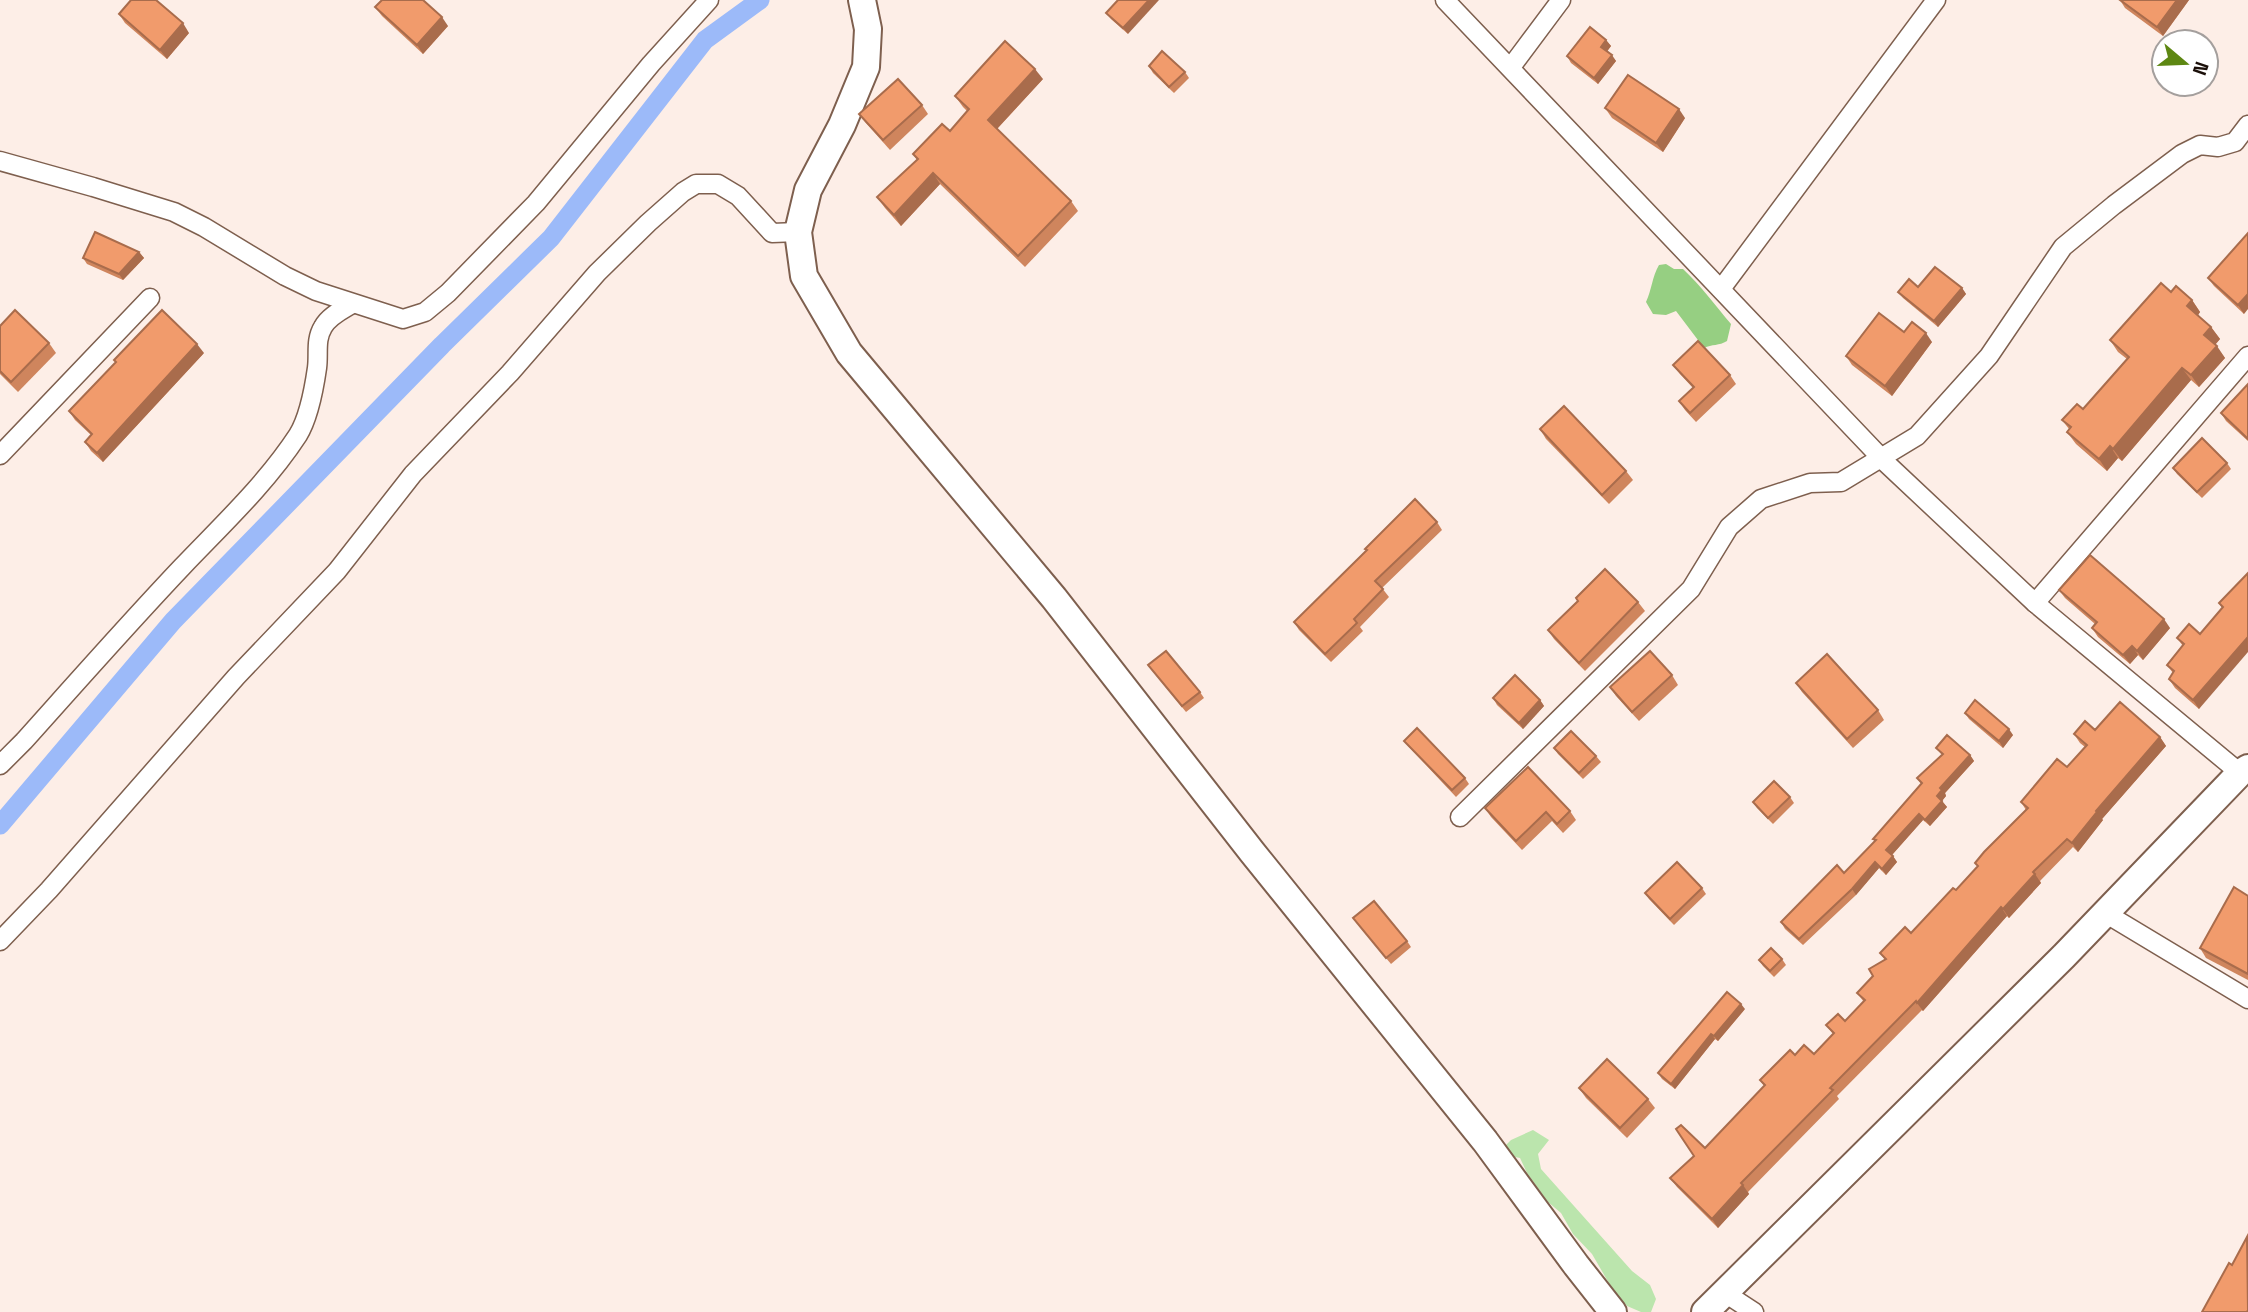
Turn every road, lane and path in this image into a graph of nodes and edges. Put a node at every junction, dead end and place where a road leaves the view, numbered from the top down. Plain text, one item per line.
1 (709, 0) edge
2 (862, 0) edge
3 (1445, 0) edge
4 (1561, 0) edge
5 (1936, 0) edge
6 (1511, 67) junction
7 (2248, 125) edge
8 (0, 161) edge
9 (798, 232) junction
10 (1721, 289) junction
11 (150, 298) dead end
12 (352, 304) junction
13 (2248, 356) edge
14 (0, 455) edge
15 (1881, 458) junction
16 (2035, 603) junction
17 (0, 765) edge
18 (2244, 771) edge
19 (1460, 817) dead end
20 (2105, 913) junction
21 (0, 941) edge
22 (2248, 999) edge
23 (1725, 1293) junction
24 (1613, 1312) edge
25 (1705, 1312) edge
26 (1754, 1312) edge

1 - 12 street
2 - 9 street
3 - 6 street
4 - 6 street
5 - 10 street
6 - 10 street
7 - 15 street
8 - 12 street
9 - 21 street
9 - 24 street
10 - 15 street
11 - 14 street
12 - 17 street
13 - 16 street
15 - 16 street
15 - 19 street
16 - 18 street
18 - 20 street
20 - 22 street
20 - 23 street
23 - 25 street
23 - 26 street

